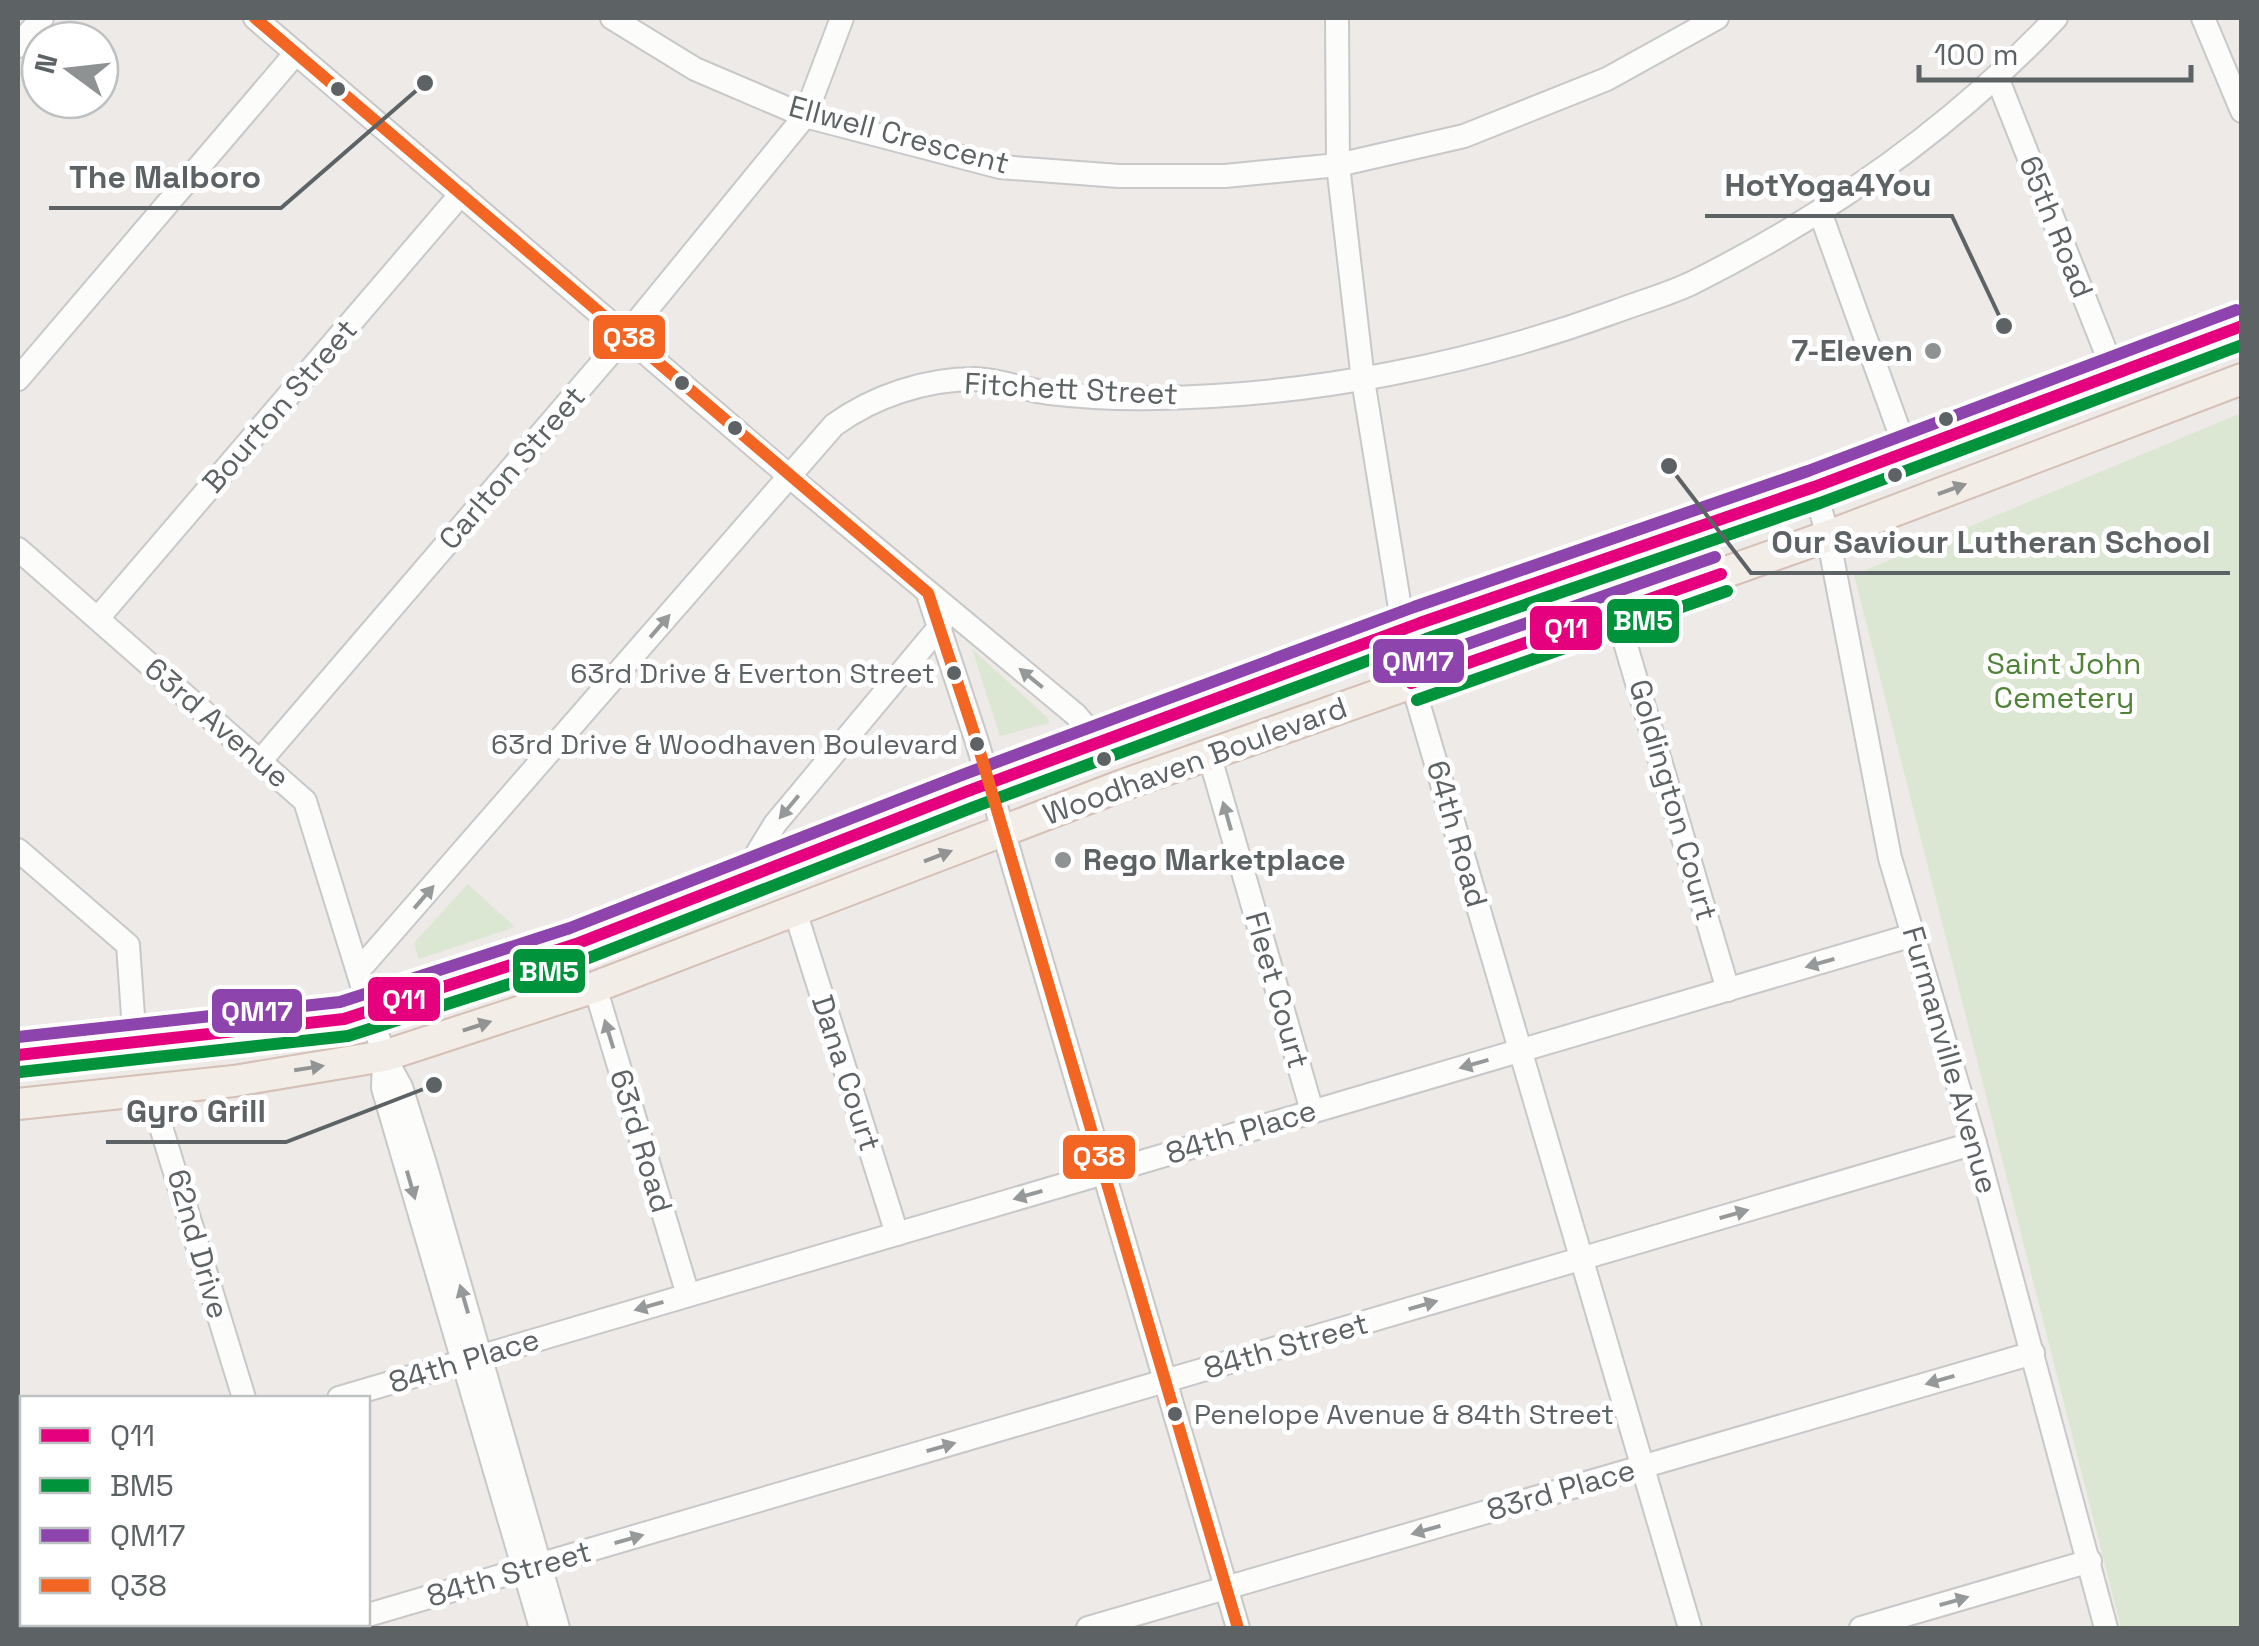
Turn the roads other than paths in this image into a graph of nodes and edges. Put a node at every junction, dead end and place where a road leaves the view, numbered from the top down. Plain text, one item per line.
1 (42, 18) edge
2 (255, 18) edge
3 (612, 18) edge
4 (842, 18) edge
5 (1337, 18) edge
6 (1716, 18) edge
7 (2056, 18) edge
8 (2203, 18) edge
9 (18, 46) edge
10 (296, 53) junction
11 (1998, 80) junction
12 (2242, 111) edge
13 (805, 116) junction
14 (1338, 165) junction
15 (462, 194) junction
16 (1820, 212) junction
17 (2242, 326) edge
18 (626, 335) junction
19 (2115, 375) junction
20 (18, 379) edge
21 (2242, 379) edge
22 (1363, 380) junction
23 (1907, 453) junction
24 (790, 476) junction
25 (1814, 487) junction
26 (1828, 536) junction
27 (18, 549) edge
28 (928, 593) junction
29 (1616, 612) junction
30 (98, 618) junction
31 (941, 625) junction
32 (1402, 630) junction
33 (1412, 682) junction
34 (1101, 745) junction
35 (1209, 754) junction
36 (262, 760) junction
37 (989, 784) junction
38 (1000, 832) junction
39 (18, 850) edge
40 (739, 883) junction
41 (795, 911) junction
42 (1914, 935) junction
43 (360, 970) junction
44 (595, 987) junction
45 (1728, 990) junction
46 (372, 1010) junction
47 (135, 1044) junction
48 (1521, 1050) junction
49 (18, 1056) edge
50 (384, 1056) junction
51 (150, 1091) junction
52 (18, 1104) edge
53 (1312, 1111) junction
54 (1975, 1144) junction
55 (1104, 1173) junction
56 (897, 1234) junction
57 (1582, 1258) junction
58 (688, 1295) junction
59 (2033, 1353) junction
60 (471, 1358) junction
61 (1166, 1381) junction
62 (243, 1396) edge
63 (346, 1396) edge
64 (1642, 1466) junction
65 (2090, 1561) junction
66 (531, 1567) junction
67 (1227, 1589) junction
68 (370, 1614) edge
69 (541, 1628) edge
70 (558, 1628) edge
71 (1088, 1628) edge
72 (1238, 1628) edge
73 (1690, 1628) edge
74 (1860, 1628) edge
75 (2106, 1628) edge

1 - 9 street
2 - 10 street
3 - 13 street, Ellwell Crescent
4 - 13 street, Carlton Street
5 - 14 street, 64th Road
6 - 14 street, Ellwell Crescent
7 - 11 street, Fitchett Street
8 - 12 street
10 - 15 street
10 - 20 street
11 - 16 street, Fitchett Street
11 - 19 street, 65th Road
13 - 14 street, Ellwell Crescent
13 - 18 street, Carlton Street
14 - 22 street, 64th Road
15 - 18 street
15 - 30 street, Bourton Street
16 - 22 street, Fitchett Street
16 - 23 street
17 - 19 main road, Woodhaven Boulevard
18 - 24 street
18 - 36 street, Carlton Street
19 - 23 main road, Woodhaven Boulevard
26 -> 21 main road, Woodhaven Boulevard
22 - 24 street, Fitchett Street
22 - 32 street, 64th Road
23 - 25 main road, Woodhaven Boulevard
24 - 28 street
43 -> 24 street, Fitchett Street
25 - 26 street, Furmanville Avenue
25 - 32 main road, Woodhaven Boulevard
26 - 29 main road, Woodhaven Boulevard
26 - 42 street, Furmanville Avenue
27 - 30 street, 63rd Avenue
28 - 31 street
34 -> 28 street
29 - 33 main road, Woodhaven Boulevard
29 - 45 street, Goldington Court
30 - 36 street, 63rd Avenue
31 - 37 street
31 -> 40 street
32 - 33 street, 64th Road
32 - 34 main road, Woodhaven Boulevard
33 - 35 main road, Woodhaven Boulevard
33 - 48 street, 64th Road
34 - 37 main road, Woodhaven Boulevard
35 - 38 main road, Woodhaven Boulevard
53 -> 35 street, Fleet Court
36 - 43 street, 63rd Avenue
37 - 38 street
37 - 40 main road, Woodhaven Boulevard
41 -> 38 main road, Woodhaven Boulevard
38 - 55 street
39 - 47 street
40 - 46 main road, Woodhaven Boulevard
41 - 44 main road, Woodhaven Boulevard
41 - 56 street, Dana Court
42 -> 45 street, 84th Place
42 - 54 street, Furmanville Avenue
43 - 46 street, 63rd Avenue
50 -> 44 main road, Woodhaven Boulevard
58 -> 44 street, 63rd Road
45 - 48 street, 84th Place
46 - 47 main road, Woodhaven Boulevard
46 - 50 street, 63rd Avenue
47 - 49 main road, Woodhaven Boulevard
48 -> 53 street, 84th Place
48 - 57 street, 64th Road
51 -> 50 main road, Woodhaven Boulevard
50 - 60 street, 63rd Avenue
51 - 52 main road, Woodhaven Boulevard
51 - 62 street, 62nd Drive
53 - 55 street, 84th Place
57 -> 54 street, 84th Street
54 - 59 street, Furmanville Avenue
55 -> 56 street, 84th Place
55 - 61 street
56 - 58 street, 84th Place
61 -> 57 street, 84th Street
57 - 64 street, 64th Road
58 -> 60 street, 84th Place
59 -> 64 street, 83rd Place
59 - 65 street, Furmanville Avenue
60 - 63 street, 84th Place
60 - 66 street, 63rd Avenue
66 -> 61 street, 84th Street
61 - 67 street
64 -> 67 street, 83rd Place
64 - 73 street, 64th Road
74 -> 65 street
65 - 75 street, Furmanville Avenue
66 - 68 street, 84th Street
66 - 69 street, 63rd Avenue
66 - 70 street, 63rd Avenue
67 - 71 street, 83rd Place
67 - 72 street

